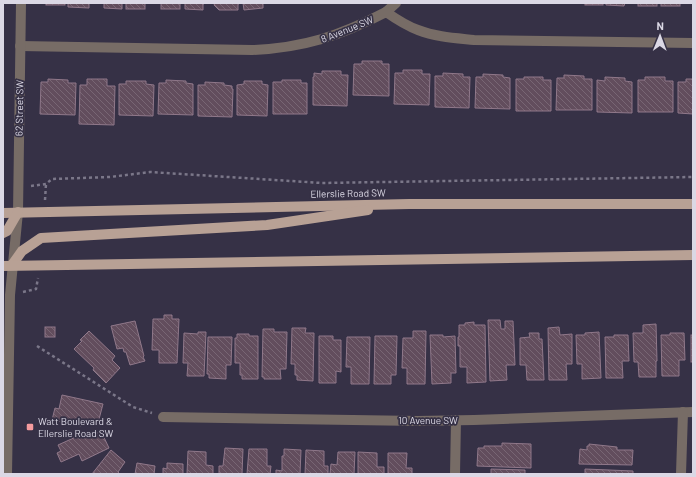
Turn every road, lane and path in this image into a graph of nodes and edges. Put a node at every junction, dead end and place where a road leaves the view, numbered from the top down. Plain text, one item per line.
1 (20, 3) edge
2 (396, 3) edge
3 (386, 12) junction
4 (693, 43) edge
5 (20, 46) junction
6 (693, 177) edge
7 (46, 184) dead end
8 (409, 204) junction
9 (693, 204) edge
10 (18, 212) junction
11 (3, 213) edge
12 (3, 233) edge
13 (693, 255) edge
14 (8, 266) edge
15 (37, 346) dead end
16 (682, 412) junction
17 (693, 412) edge
18 (163, 417) joint
19 (456, 420) junction
20 (7, 474) edge
21 (455, 474) edge
22 (681, 474) edge

1 - 5 street, 62 Street SW
2 - 3 street
3 - 4 street, 8 Avenue SW
3 - 5 street, 8 Avenue SW
5 - 10 street, 62 Street SW
6 - 7 path
8 - 9 main road, Ellerslie Road SW
8 - 10 main road, Ellerslie Road SW
8 - 14 main road
10 - 11 main road, Ellerslie Road SW
10 - 12 main road
10 - 14 street, 62 Street SW
13 - 14 main road
14 - 20 street, 62 Street SW
15 - 18 path
16 - 17 street, 10 Avenue SW
16 - 19 street, 10 Avenue SW
16 - 22 street
18 - 19 street, 10 Avenue SW
19 - 21 street

